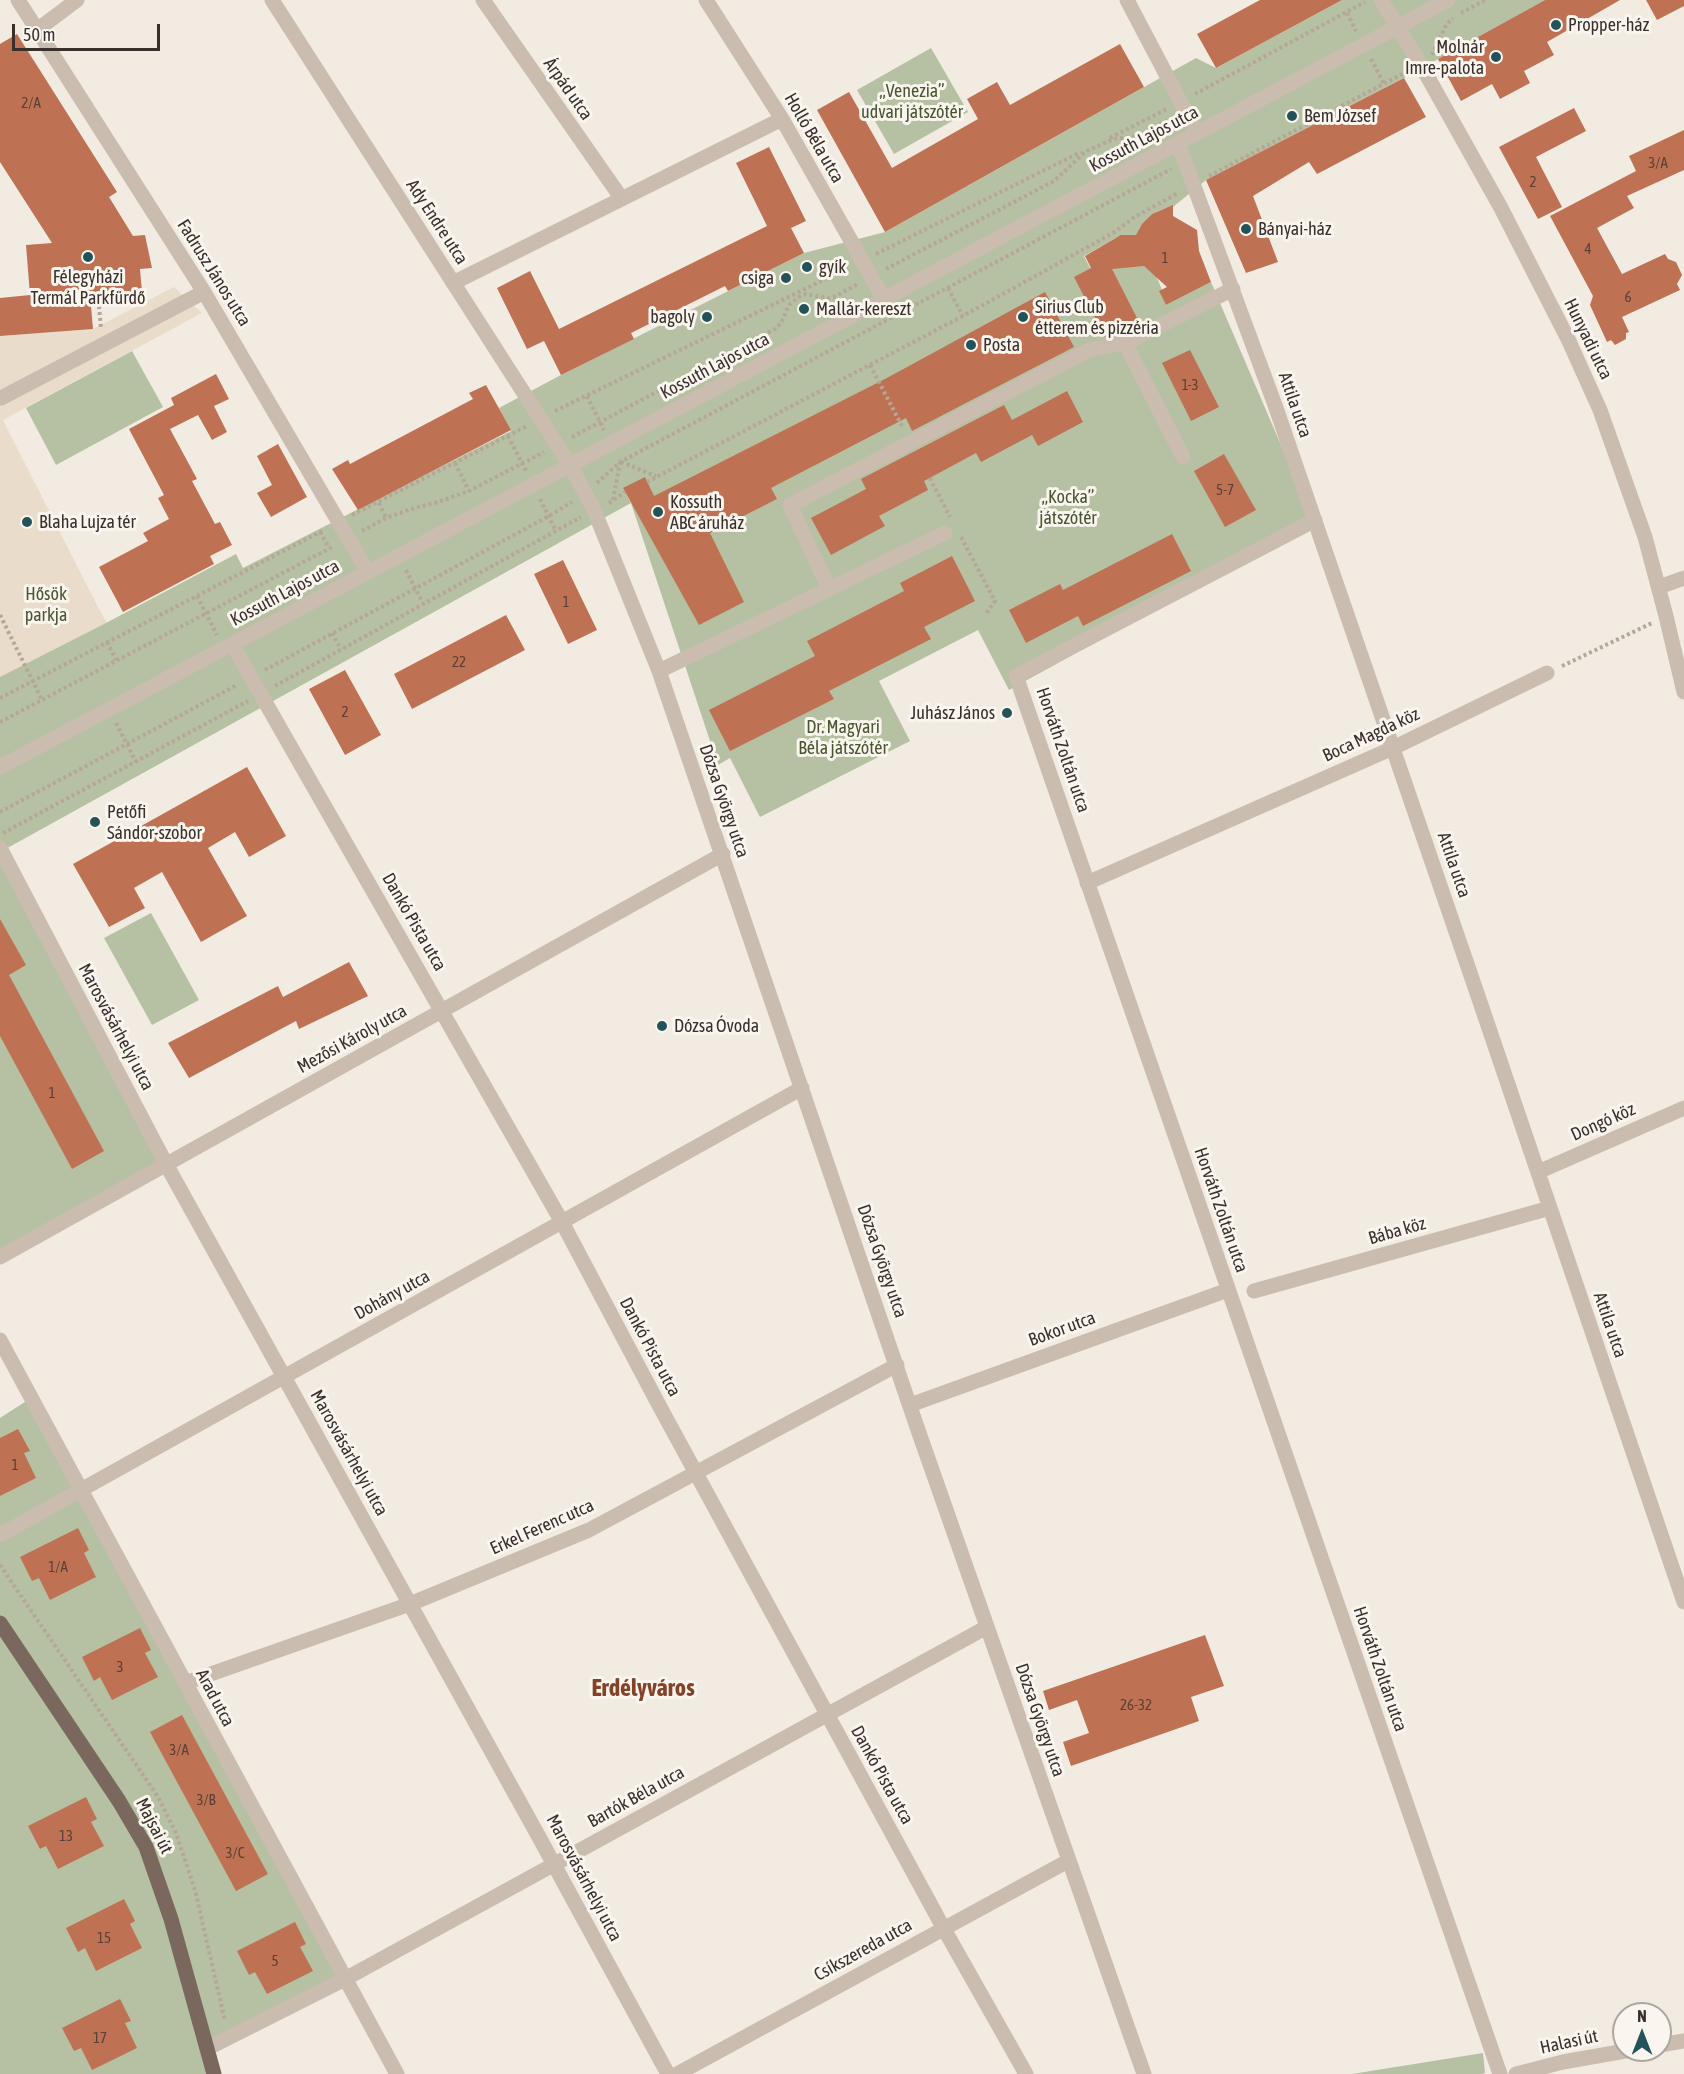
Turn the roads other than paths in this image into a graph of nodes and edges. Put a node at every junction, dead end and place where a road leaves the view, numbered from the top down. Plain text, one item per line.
1 (18, 0) edge
2 (77, 0) edge
3 (272, 0) edge
4 (483, 0) edge
5 (706, 0) edge
6 (1127, 0) edge
7 (1381, 0) edge
8 (1448, 0) edge
9 (1398, 26) junction
10 (37, 30) junction
11 (782, 119) junction
12 (1197, 133) junction
13 (1178, 143) junction
14 (622, 199) junction
15 (453, 283) junction
16 (1233, 289) junction
17 (204, 292) junction
18 (884, 299) junction
19 (1125, 343) junction
20 (0, 398) edge
21 (1183, 457) dead end
22 (570, 465) junction
23 (1315, 520) junction
24 (951, 527) road end
25 (368, 572) junction
26 (1684, 578) edge
27 (1659, 587) junction
28 (829, 589) junction
29 (232, 644) junction
30 (658, 671) junction
31 (1546, 673) road end
32 (1684, 692) edge
33 (1393, 748) junction
34 (0, 767) edge
35 (0, 848) edge
36 (723, 854) junction
37 (1088, 883) junction
38 (442, 1011) junction
39 (802, 1088) junction
40 (1684, 1108) edge
41 (166, 1164) junction
42 (1538, 1172) junction
43 (1550, 1208) junction
44 (562, 1222) junction
45 (0, 1257) edge
46 (1228, 1290) junction
47 (1254, 1291) dead end
48 (0, 1340) edge
49 (897, 1365) junction
50 (284, 1377) junction
51 (910, 1405) junction
52 (695, 1472) junction
53 (81, 1490) junction
54 (0, 1535) edge
55 (1684, 1602) edge
56 (410, 1604) junction
57 (0, 1623) edge
58 (987, 1627) junction
59 (185, 1683) junction
60 (827, 1715) junction
61 (1068, 1861) junction
62 (554, 1864) junction
63 (944, 1929) junction
64 (345, 1979) junction
65 (208, 2048) junction
66 (1612, 2053) edge
67 (214, 2074) edge
68 (398, 2074) edge
69 (668, 2074) edge
70 (677, 2074) edge
71 (1026, 2074) edge
72 (1144, 2074) edge
73 (1500, 2074) edge
74 (1516, 2074) edge

1 - 10 street, Fadrusz János utca
2 - 10 street
3 - 15 street, Ady Endre utca
4 - 14 street, Árpád utca
5 - 11 street, Holló Béla utca
6 - 12 street
7 - 9 street, Hunyadi utca
8 - 9 street, Kossuth Lajos utca
9 - 12 street, Kossuth Lajos utca
9 - 27 street, Hunyadi utca
10 - 17 street, Fadrusz János utca
11 - 14 street
11 - 18 street, Holló Béla utca
12 - 13 street, Kossuth Lajos utca
13 - 16 street, Attila utca
13 - 18 street, Kossuth Lajos utca
14 - 15 street
15 - 22 street, Ady Endre utca
16 - 19 street
16 - 23 street, Attila utca
17 - 20 street
17 - 25 street, Fadrusz János utca
18 - 22 street, Kossuth Lajos utca
19 - 21 street
19 - 28 street
22 - 25 street, Kossuth Lajos utca
22 - 30 street, Dózsa György utca
23 - 33 street, Attila utca
23 - 37 street, Horváth Zoltán utca
24 - 28 street
25 - 29 street, Kossuth Lajos utca
26 - 27 street
27 - 32 street, Hunyadi utca
28 - 30 street
29 - 34 street, Kossuth Lajos utca
29 - 38 street, Dankó Pista utca
30 - 36 street, Dózsa György utca
31 - 33 street, Boca Magda köz
33 - 37 street, Boca Magda köz
33 - 42 street, Attila utca
35 - 41 street, Marosvásárhelyi utca
36 - 38 street, Mezősi Károly utca
36 - 39 street, Dózsa György utca
37 - 46 street, Horváth Zoltán utca
38 - 41 street, Mezősi Károly utca
38 - 44 street, Dankó Pista utca
39 - 44 street, Dohány utca
39 - 49 street, Dózsa György utca
40 - 42 street, Dongó köz
41 - 45 street, Mezősi Károly utca
41 - 50 street, Marosvásárhelyi utca
42 - 43 street, Attila utca
43 - 47 street, Bába köz
43 - 55 street, Attila utca
44 - 50 street, Dohány utca
44 - 52 street, Dankó Pista utca
46 - 51 street, Bokor utca
46 - 73 street, Horváth Zoltán utca
48 - 53 street, Arad utca
49 - 51 street, Dózsa György utca
49 - 52 street, Erkel Ferenc utca
50 - 53 street, Dohány utca
50 - 56 street, Marosvásárhelyi utca
51 - 58 street, Dózsa György utca
52 - 56 street, Erkel Ferenc utca
52 - 60 street, Dankó Pista utca
53 - 54 street, Dohány utca
53 - 59 street, Arad utca
56 - 59 street, Erkel Ferenc utca
56 - 62 street, Marosvásárhelyi utca
57 - 65 main road, Majsai út
58 - 60 street, Bartók Béla utca
58 - 61 street, Dózsa György utca
59 - 64 street, Arad utca
60 - 62 street, Bartók Béla utca
60 - 63 street, Dankó Pista utca
61 - 63 street, Csíkszereda utca
61 - 72 street, Dózsa György utca
62 - 64 street, Bartók Béla utca
62 - 69 street, Marosvásárhelyi utca
63 - 70 street, Csíkszereda utca
63 - 71 street, Dankó Pista utca
64 - 65 street, Bartók Béla utca
64 - 68 street, Arad utca
65 - 67 main road, Majsai út
66 - 74 street, Halasi út

